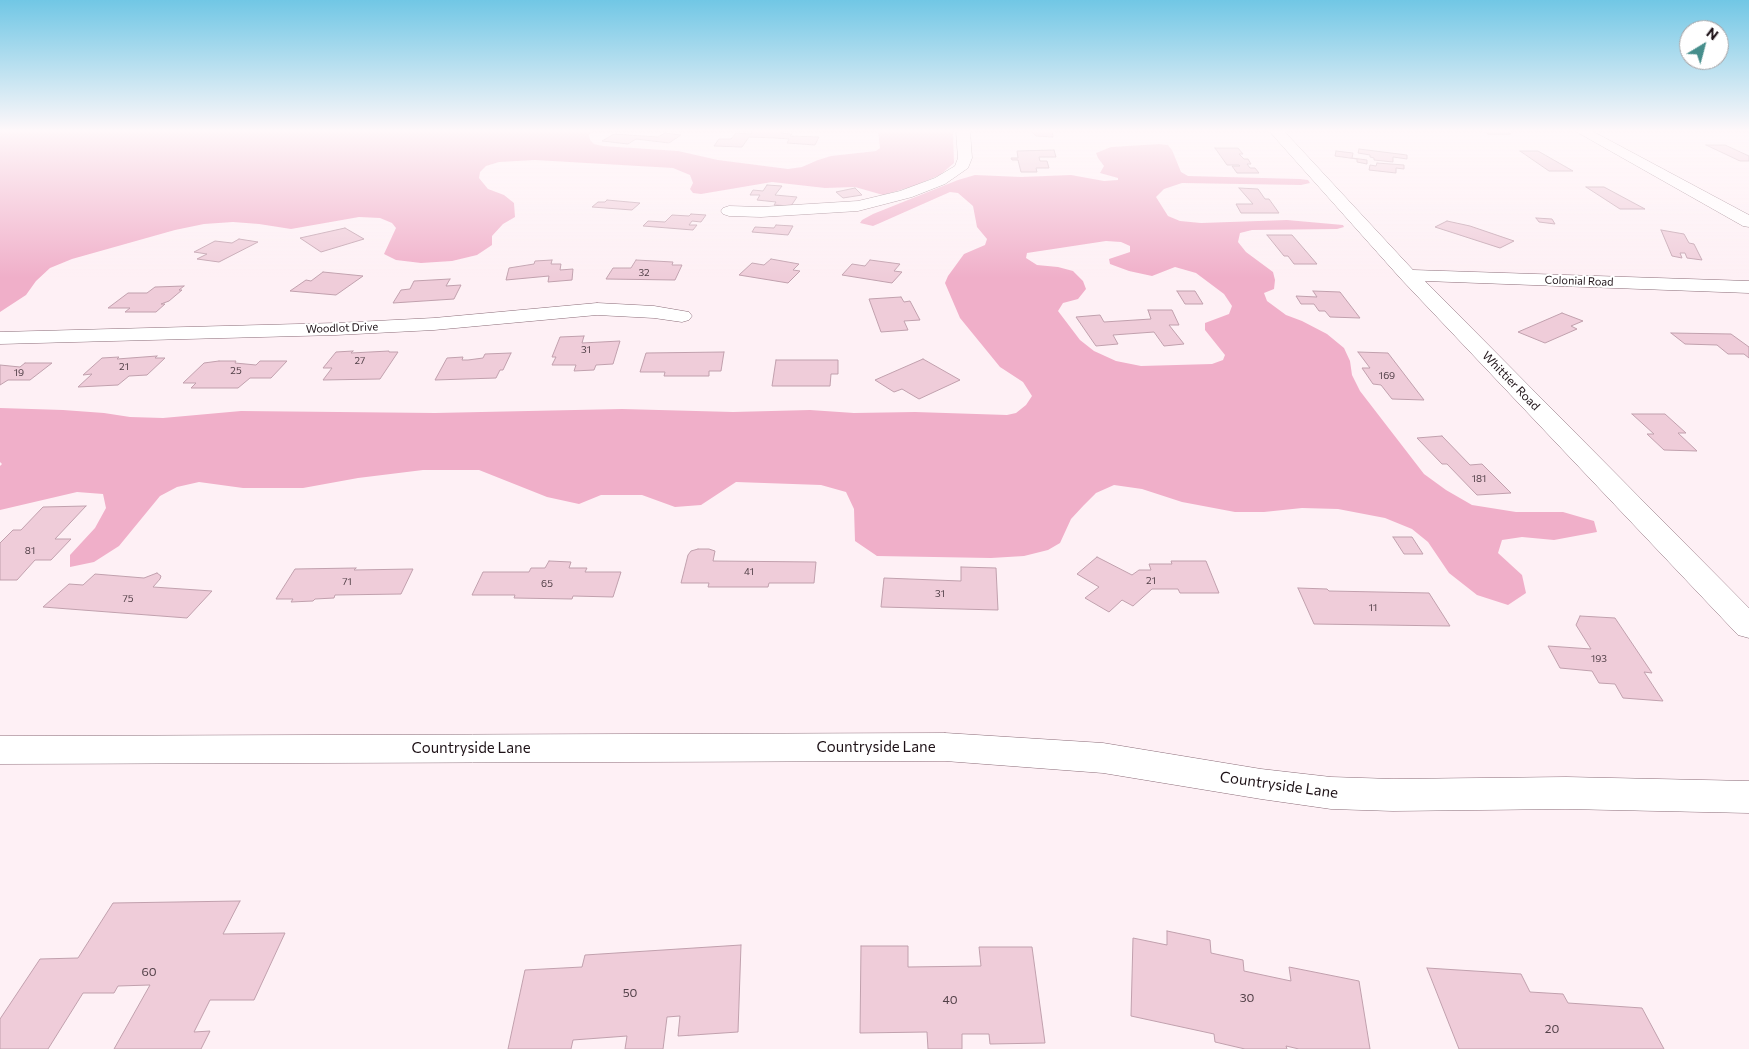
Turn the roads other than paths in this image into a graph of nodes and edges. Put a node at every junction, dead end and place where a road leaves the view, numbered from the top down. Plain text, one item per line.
1 (942, 180) edge
2 (1321, 180) edge
3 (1672, 180) edge
4 (729, 211) dead end
5 (1749, 222) edge
6 (1408, 275) junction
7 (1749, 288) edge
8 (682, 316) dead end
9 (0, 338) edge
10 (1749, 627) edge
11 (0, 750) edge
12 (1749, 797) edge

1 - 4 street
2 - 6 street, Whittier Road
3 - 5 street
6 - 7 street, Colonial Road
6 - 10 street, Whittier Road
8 - 9 street, Woodlot Drive
11 - 12 street, Countryside Lane

